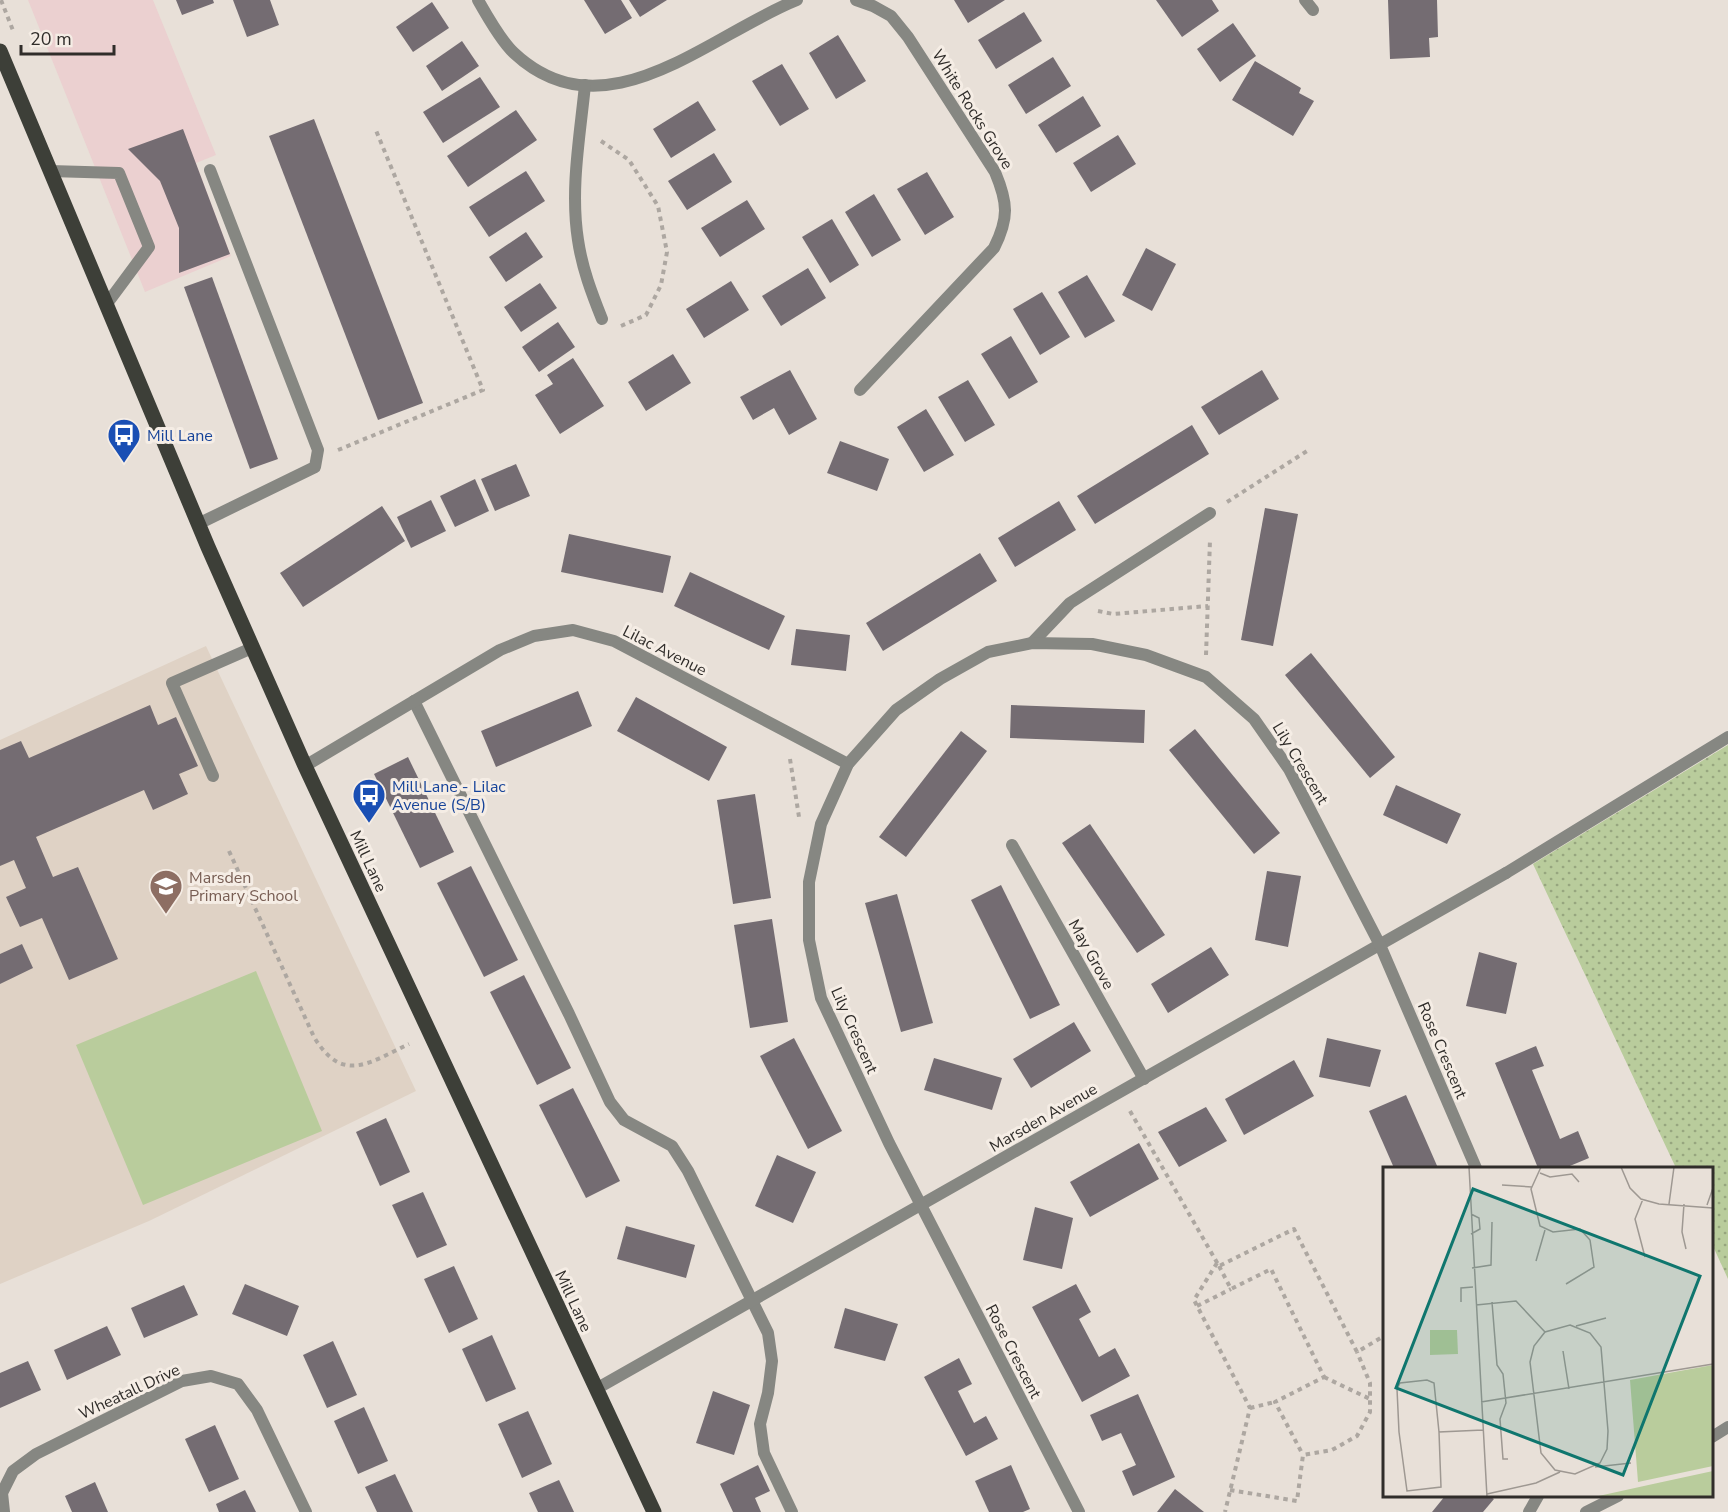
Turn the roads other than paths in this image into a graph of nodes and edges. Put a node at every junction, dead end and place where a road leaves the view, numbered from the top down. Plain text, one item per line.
1 (478, 0) edge
2 (797, 0) edge
3 (856, 0) edge
4 (0, 51) edge
5 (585, 85) junction
6 (210, 170) dead end
7 (50, 171) junction
8 (106, 304) junction
9 (602, 319) road end
10 (860, 390) dead end
11 (1210, 513) road end
12 (198, 524) junction
13 (1032, 643) junction
14 (252, 648) junction
15 (414, 701) junction
16 (1728, 737) edge
17 (848, 764) junction
18 (305, 766) junction
19 (213, 776) dead end
20 (1012, 845) dead end
21 (1380, 945) junction
22 (1144, 1078) junction
23 (1476, 1167) edge
24 (921, 1205) junction
25 (752, 1300) junction
26 (596, 1389) junction
27 (1728, 1427) edge
28 (1713, 1436) edge
29 (1537, 1497) edge
30 (1616, 1497) edge
31 (4, 1512) edge
32 (306, 1512) edge
33 (654, 1512) edge
34 (792, 1512) edge
35 (1079, 1512) edge
36 (1529, 1512) edge
37 (1586, 1512) edge

1 - 5 street
2 - 5 street
3 - 10 street, White Rocks Grove
4 - 7 main road, Mill Lane
5 - 9 street
6 - 12 street
7 - 8 main road, Mill Lane
7 - 8 street
8 - 12 main road, Mill Lane
11 - 13 street
12 - 14 main road, Mill Lane
13 - 17 street, Lily Crescent
13 - 21 street, Lily Crescent
14 - 18 main road, Mill Lane
14 - 19 street
15 - 17 street, Lilac Avenue
15 - 18 street, Lilac Avenue
15 - 25 street
16 - 21 street, Marsden Avenue
17 - 24 street, Lily Crescent
18 - 26 main road, Mill Lane
20 - 22 street, May Grove
21 - 22 street, Marsden Avenue
21 - 23 street, Rose Crescent
22 - 24 street, Marsden Avenue
24 - 25 street, Marsden Avenue
24 - 35 street, Rose Crescent
25 - 26 street, Marsden Avenue
25 - 34 street
26 - 33 main road, Mill Lane
27 - 28 street
29 - 36 street
30 - 37 street
31 - 32 street, Wheatall Drive

